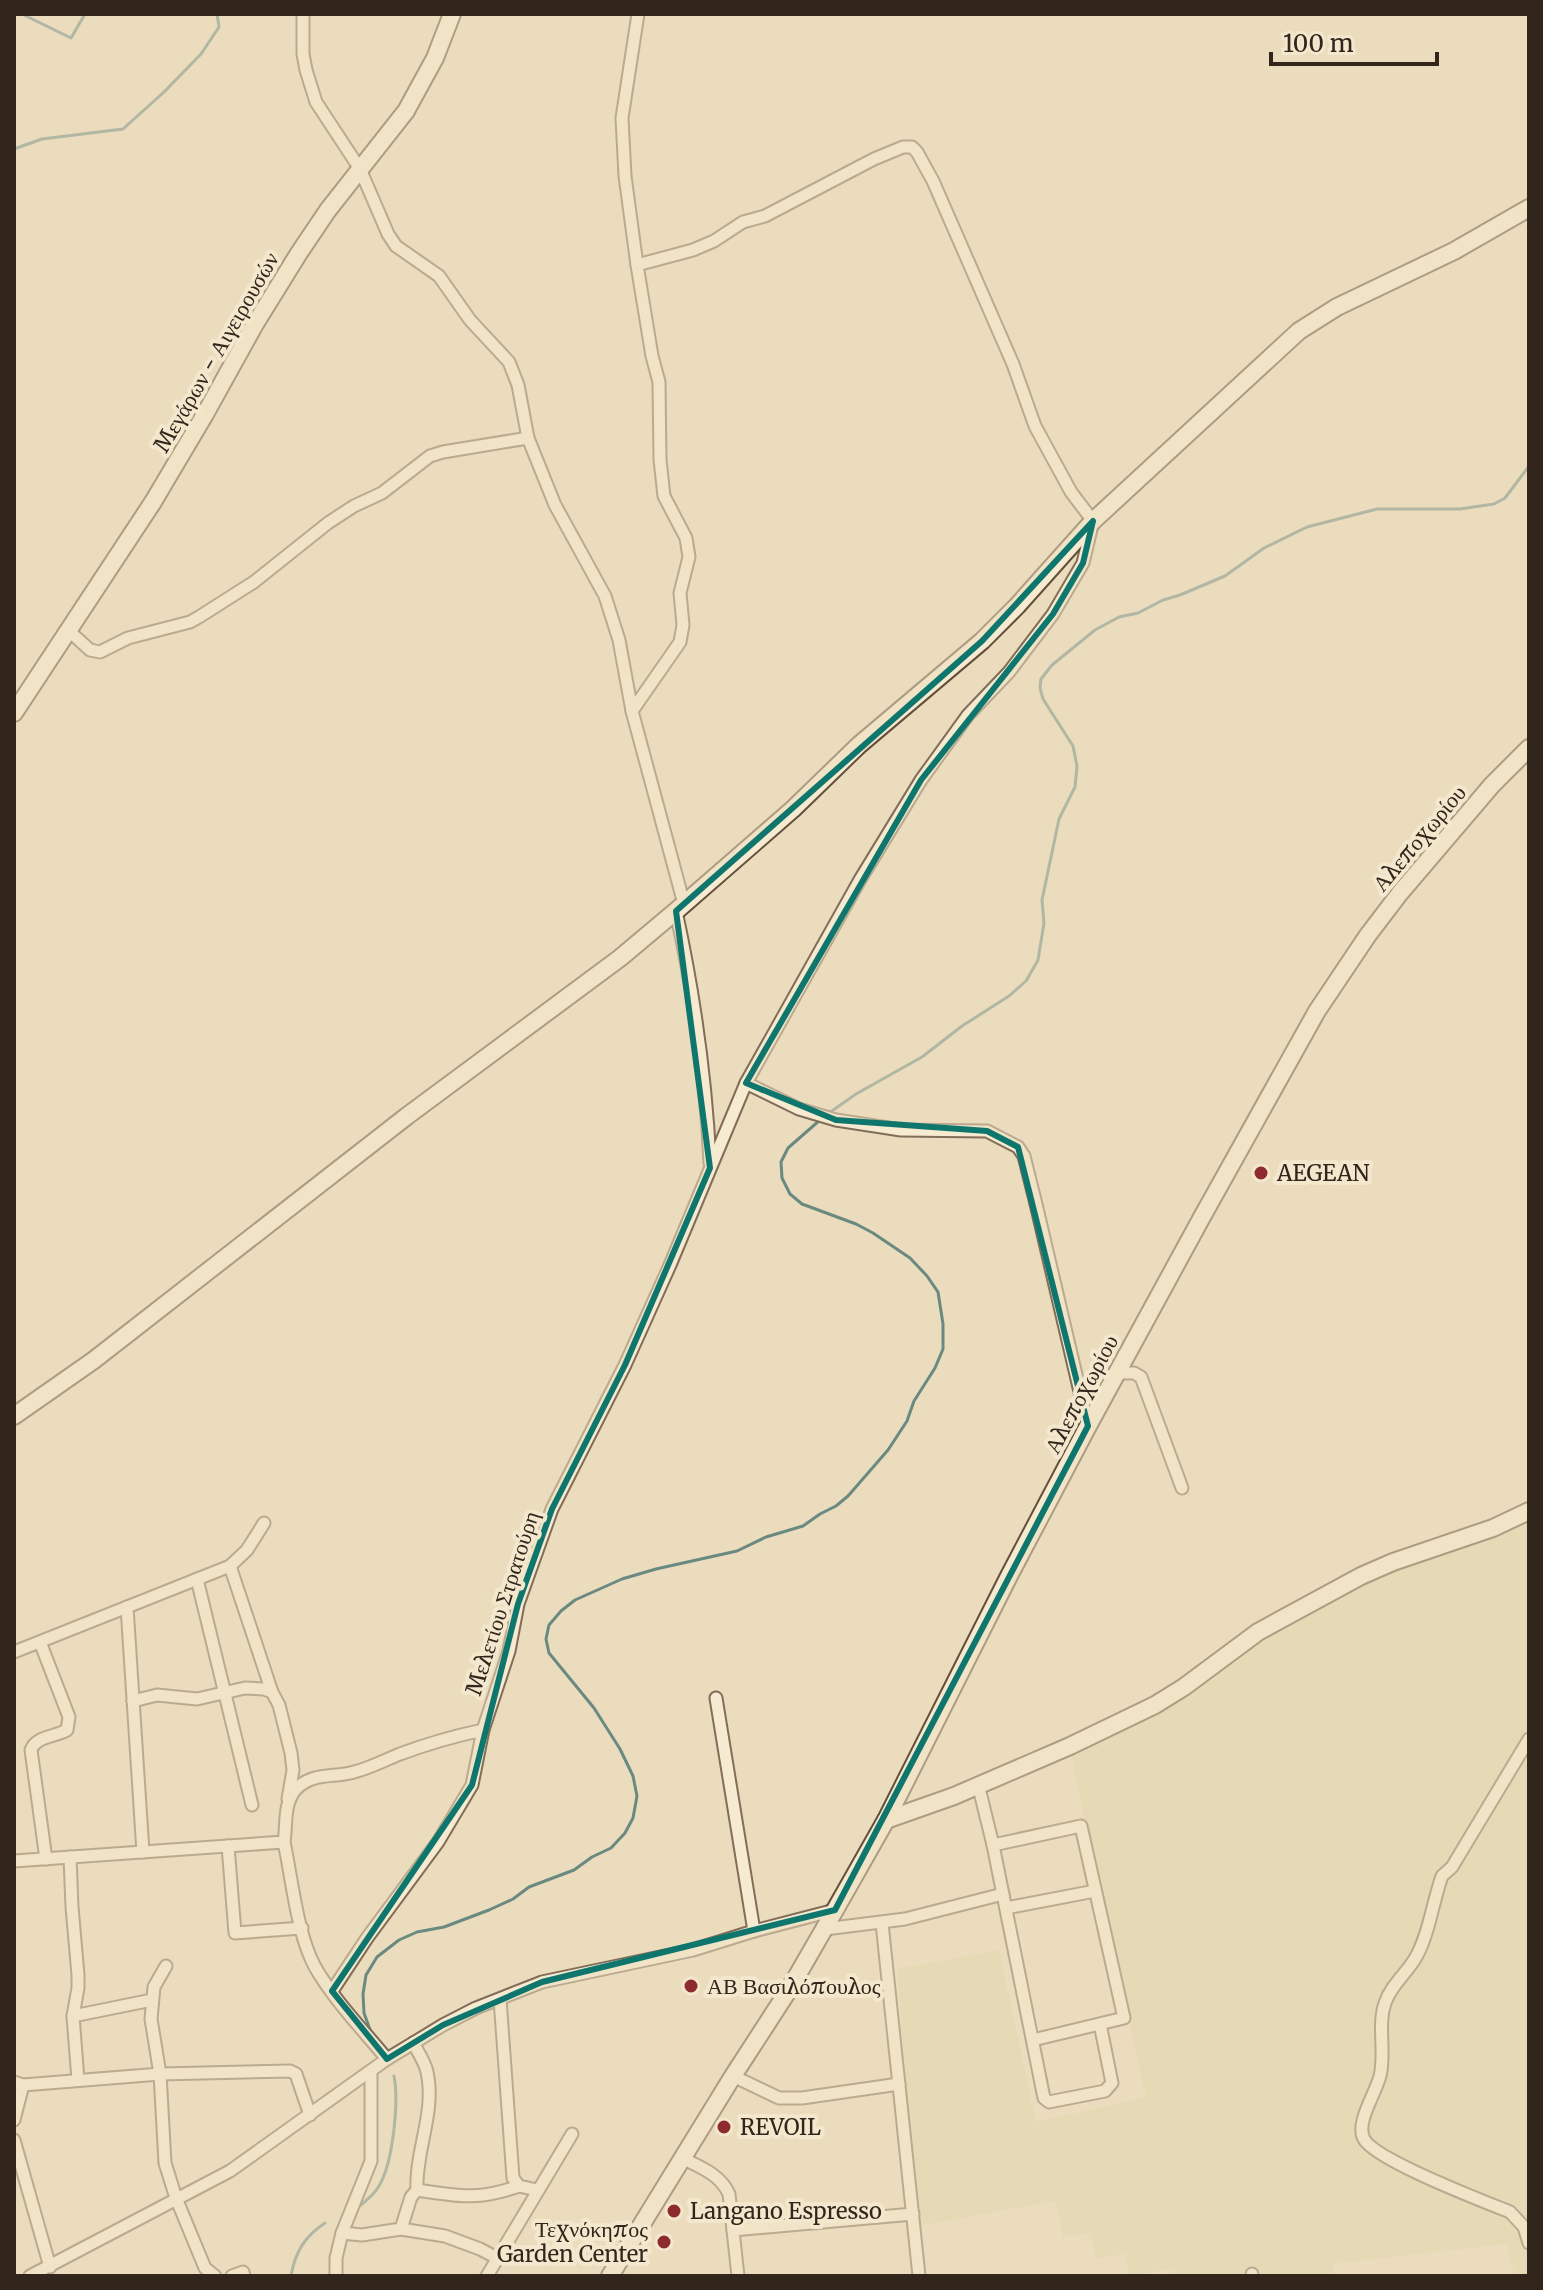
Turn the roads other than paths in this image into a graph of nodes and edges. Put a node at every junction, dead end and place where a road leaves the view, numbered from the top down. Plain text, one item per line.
1 (303, 14) edge
2 (452, 14) edge
3 (638, 14) edge
4 (360, 169) junction
5 (1529, 208) edge
6 (637, 265) junction
7 (528, 438) junction
8 (1093, 521) junction
9 (68, 630) junction
10 (632, 711) junction
11 (14, 713) edge
12 (1529, 748) edge
13 (680, 908) junction
14 (746, 1083) junction
15 (710, 1168) junction
16 (1117, 1373) junction
17 (14, 1416) edge
18 (1088, 1426) junction
19 (1182, 1488) dead end
20 (1529, 1511) edge
21 (264, 1523) dead end
22 (230, 1566) junction
23 (197, 1579) junction
24 (127, 1607) junction
25 (40, 1642) junction
26 (14, 1652) edge
27 (226, 1691) junction
28 (272, 1692) junction
29 (716, 1698) dead end
30 (133, 1701) junction
31 (483, 1730) junction
32 (1529, 1739) edge
33 (978, 1784) junction
34 (252, 1805) dead end
35 (287, 1808) junction
36 (886, 1820) junction
37 (284, 1842) junction
38 (993, 1845) junction
39 (228, 1846) junction
40 (143, 1852) junction
41 (70, 1857) junction
42 (46, 1859) junction
43 (14, 1861) edge
44 (1095, 1891) junction
45 (1003, 1894) junction
46 (1006, 1908) junction
47 (835, 1910) junction
48 (882, 1923) junction
49 (302, 1928) junction
50 (825, 1929) junction
51 (754, 1931) junction
52 (166, 1966) dead end
53 (332, 1991) junction
54 (500, 1999) junction
55 (152, 2000) junction
56 (73, 2016) junction
57 (1100, 2024) junction
58 (1033, 2040) junction
59 (413, 2043) junction
60 (387, 2059) junction
61 (371, 2072) junction
62 (160, 2074) junction
63 (733, 2076) junction
64 (78, 2080) junction
65 (18, 2083) edge
66 (899, 2084) junction
67 (310, 2115) junction
68 (14, 2120) edge
69 (572, 2134) dead end
70 (14, 2140) edge
71 (682, 2158) junction
72 (519, 2186) junction
73 (417, 2190) junction
74 (537, 2190) junction
75 (176, 2198) junction
76 (913, 2214) junction
77 (401, 2229) junction
78 (733, 2230) junction
79 (342, 2233) junction
80 (1529, 2243) edge
81 (497, 2258) junction
82 (46, 2271) edge
83 (30, 2276) edge
84 (215, 2276) edge
85 (232, 2276) edge
86 (244, 2276) edge
87 (336, 2276) edge
88 (487, 2276) edge
89 (610, 2276) edge
90 (738, 2276) edge
91 (919, 2276) edge

1 - 4 street
2 - 4 street, Μεγάρων - Αιγειρουσών
3 - 6 street
4 - 7 street
4 - 9 street, Μεγάρων - Αιγειρουσών
5 - 8 street
6 - 8 street
6 - 10 street
7 - 9 street
7 - 10 street
8 - 13 street
8 - 14 street, Μελετίου Στρατούρη
9 - 11 street, Μεγάρων - Αιγειρουσών
10 - 13 street
12 - 16 street, Αλεποχωρίου
13 - 15 street
13 - 17 street
14 - 15 street, Μελετίου Στρατούρη
14 - 18 street
15 - 31 street, Μελετίου Στρατούρη
16 - 18 street, Αλεποχωρίου
16 - 19 street
18 - 36 street, Αλεποχωρίου
20 - 33 street
21 - 22 street
22 - 23 street
22 - 28 street
23 - 24 street
23 - 27 street
24 - 25 street
24 - 30 street
25 - 26 street
25 - 42 street
27 - 28 street
27 - 30 street
27 - 34 street
28 - 35 street
29 - 51 street
30 - 40 street
31 - 35 street
31 - 53 street, Μελετίου Στρατούρη
32 - 80 street
33 - 36 street
33 - 38 street
35 - 37 street
36 - 47 street, Αλεποχωρίου
37 - 39 street
37 - 49 street
38 - 44 street
38 - 45 street
39 - 40 street
39 - 49 street
40 - 41 street
41 - 42 street
41 - 56 street
42 - 43 street
44 - 46 street
44 - 57 street
45 - 46 street
45 - 48 street
46 - 58 street
47 - 50 street, Αλεποχωρίου
47 - 51 street
48 - 50 street
48 - 66 street
49 - 53 street
50 - 63 street, Αλεποχωρίου
51 - 54 street
52 - 55 street
53 - 60 street
54 - 59 street
54 - 72 street
55 - 56 street
55 - 62 street
56 - 64 street
57 - 58 street
57 - 58 street
59 - 60 street
59 - 73 street
60 - 61 street
61 - 67 street
61 - 79 street
62 - 64 street
62 - 67 street
62 - 75 street
63 - 66 street
63 - 71 street, Αλεποχωρίου
64 - 65 street
65 - 68 street
66 - 76 street
67 - 75 street
69 - 74 street
70 - 82 street
71 - 78 street
71 - 89 street
72 - 73 street
72 - 74 street
73 - 77 street
74 - 81 street
75 - 82 street
75 - 84 street
76 - 78 street
76 - 91 street
77 - 79 street
77 - 81 street
78 - 90 street
79 - 87 street
81 - 88 street
82 - 83 street
85 - 86 street

